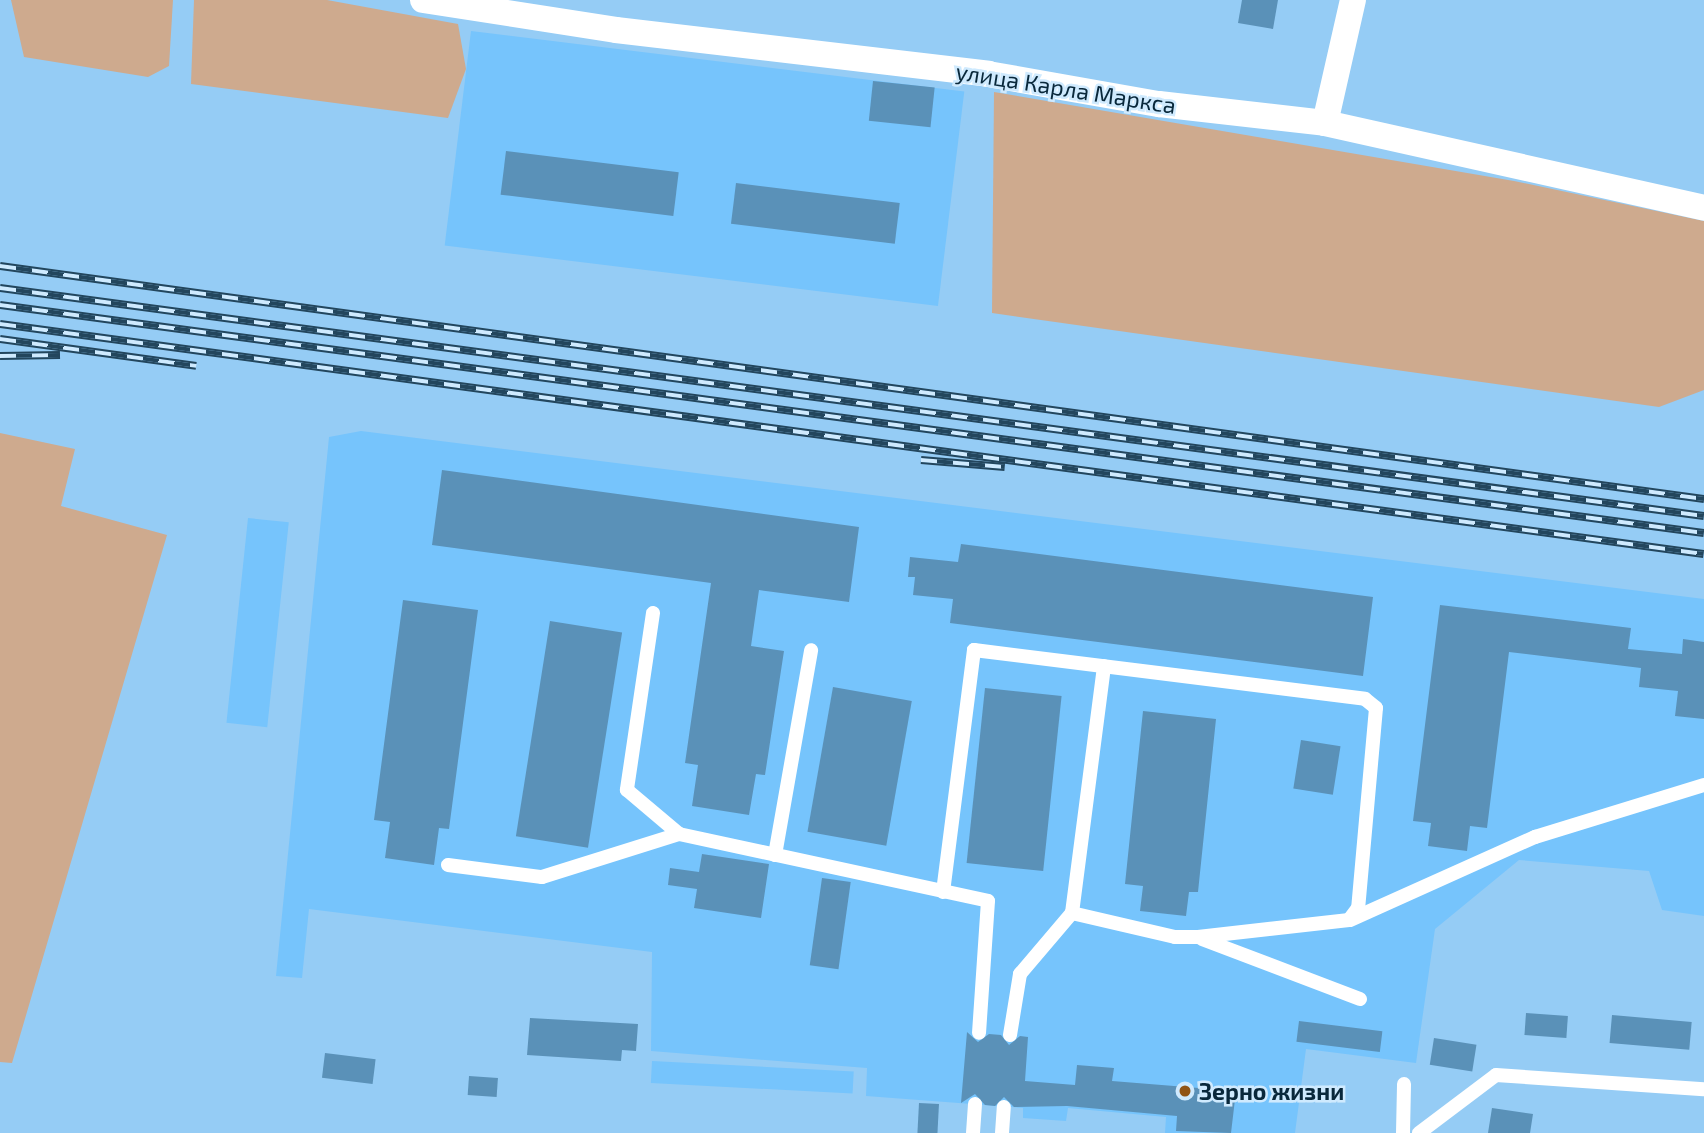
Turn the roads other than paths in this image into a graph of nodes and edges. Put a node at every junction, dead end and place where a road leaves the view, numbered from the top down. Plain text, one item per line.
1 (423, 0) edge
2 (1353, 0) edge
3 (1325, 122) junction
4 (1704, 208) edge
5 (653, 613) dead end
6 (811, 650) dead end
7 (1104, 666) junction
8 (1704, 785) edge
9 (679, 834) junction
10 (775, 855) junction
11 (448, 865) dead end
12 (943, 892) junction
13 (1072, 913) junction
14 (1349, 920) junction
15 (1198, 937) junction
16 (1360, 999) dead end
17 (979, 1033) dead end
18 (1010, 1035) dead end
19 (1404, 1084) dead end
20 (1704, 1089) edge
21 (975, 1104) dead end
22 (1004, 1107) dead end
23 (973, 1133) edge
24 (1002, 1133) edge
25 (1404, 1133) edge
26 (1419, 1133) edge

1 - 3 street, улица Карла Маркса
2 - 3 street
3 - 4 street, улица Карла Маркса
5 - 9 lane
6 - 10 lane
7 - 12 lane
7 - 13 lane
7 - 14 lane
8 - 14 lane
9 - 10 lane
9 - 11 lane
10 - 12 lane
12 - 17 lane
13 - 15 lane
13 - 18 lane
14 - 15 lane
15 - 16 lane
19 - 25 lane
20 - 26 lane
21 - 23 lane
22 - 24 lane

